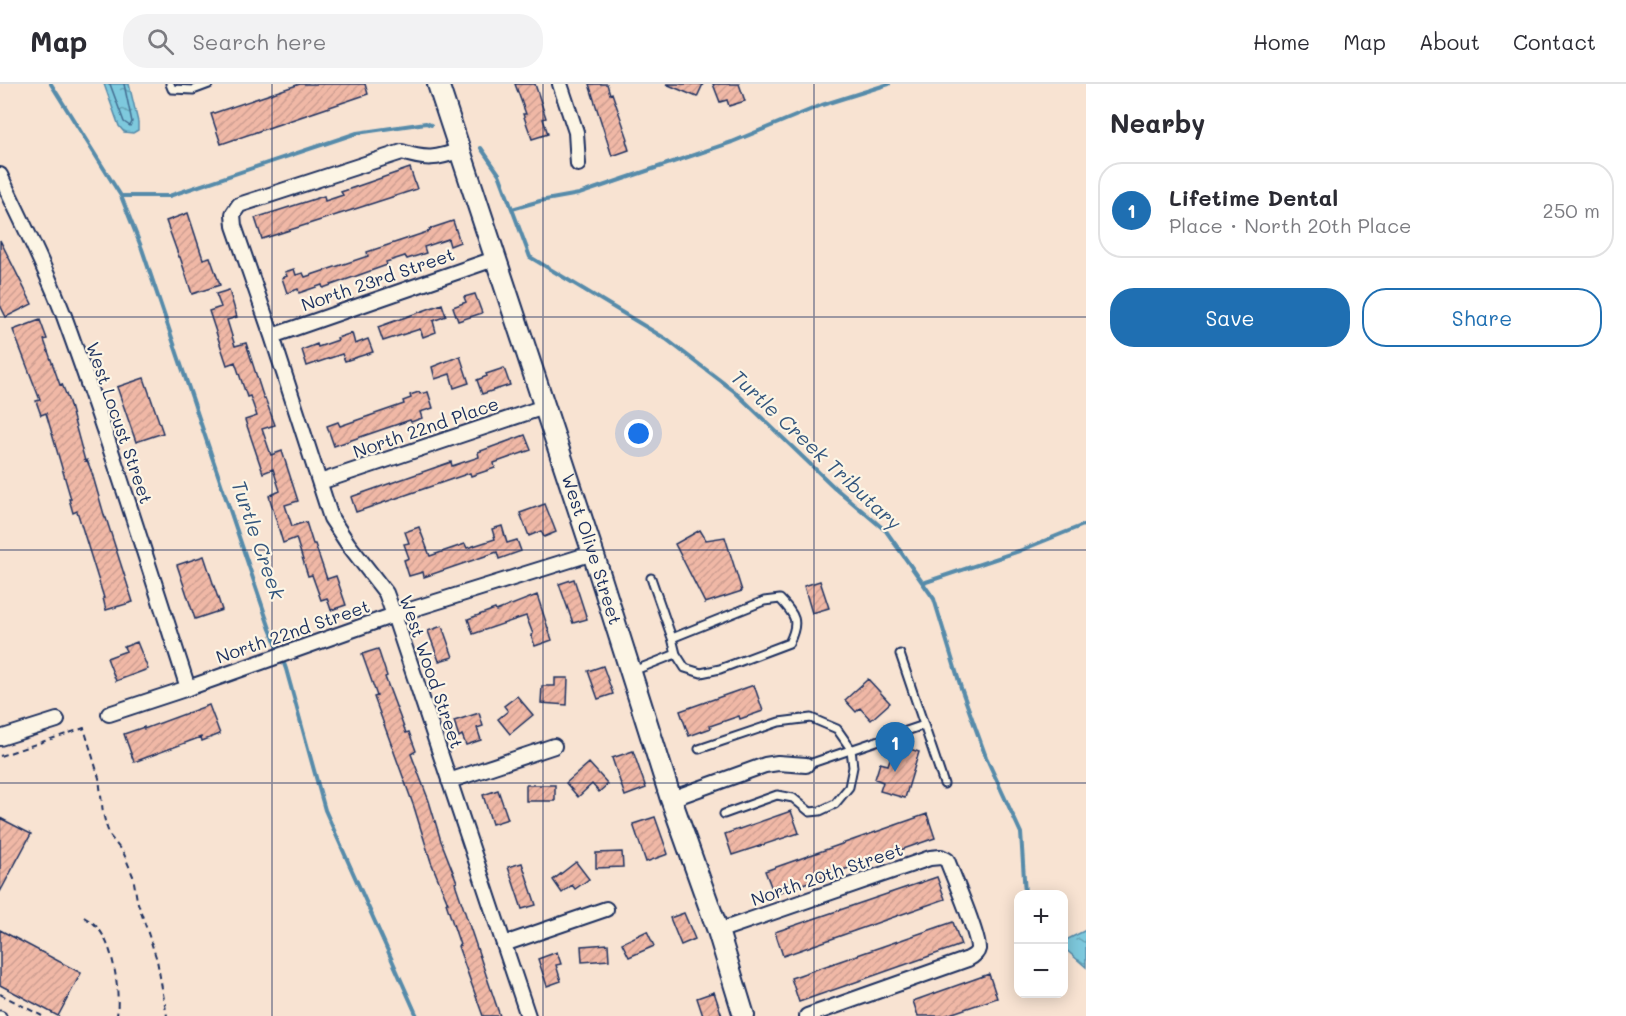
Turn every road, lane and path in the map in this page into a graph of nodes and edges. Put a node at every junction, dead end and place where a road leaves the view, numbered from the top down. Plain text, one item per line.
1 (170, 84) edge
2 (209, 84) edge
3 (438, 84) edge
4 (560, 84) edge
5 (460, 150) junction
6 (578, 164) dead end
7 (0, 175) edge
8 (497, 258) junction
9 (272, 336) junction
10 (544, 407) junction
11 (320, 482) junction
12 (593, 553) junction
13 (651, 578) dead end
14 (394, 615) junction
15 (672, 638) junction
16 (676, 654) junction
17 (900, 654) dead end
18 (631, 672) junction
19 (188, 688) junction
20 (109, 714) dead end
21 (57, 720) dead end
22 (924, 725) junction
23 (0, 738) edge
24 (554, 746) dead end
25 (699, 749) dead end
26 (851, 749) junction
27 (0, 756) edge
28 (806, 765) joint
29 (449, 781) junction
30 (944, 784) dead end
31 (671, 799) junction
32 (724, 814) dead end
33 (606, 909) dead end
34 (84, 917) dead end
35 (718, 931) junction
36 (504, 944) junction
37 (0, 994) edge
38 (42, 1016) edge
39 (117, 1016) edge
40 (167, 1016) edge
41 (528, 1016) edge
42 (744, 1016) edge
43 (807, 1016) edge

1 - 2 lane
3 - 5 main road, West Olive Street
4 - 6 street
5 - 8 main road, West Olive Street
5 - 9 street, West Wood Street
7 - 19 street, West Locust Street
8 - 9 street, North 23rd Street
8 - 10 main road, West Olive Street
9 - 11 street, West Wood Street
10 - 11 street, North 22nd Place
10 - 12 main road, West Olive Street
11 - 14 street, West Wood Street
12 - 14 street, North 22nd Street
12 - 18 main road, West Olive Street
13 - 15 lane
14 - 19 street, North 22nd Street
14 - 29 street, West Wood Street
15 - 16 lane
15 - 16 lane
16 - 18 lane
17 - 22 lane
18 - 31 main road, West Olive Street
19 - 20 street, North 22nd Street
21 - 23 street
22 - 26 lane
22 - 30 lane
24 - 29 street
25 - 26 lane
26 - 28 lane
26 - 32 lane
27 - 40 path
28 - 31 street
29 - 36 street, West Wood Street
31 - 35 main road, West Olive Street
33 - 36 street
34 - 39 path
35 - 42 main road, West Olive Street
35 - 43 street, North 20th Street
36 - 41 street, West Wood Street
37 - 38 path

